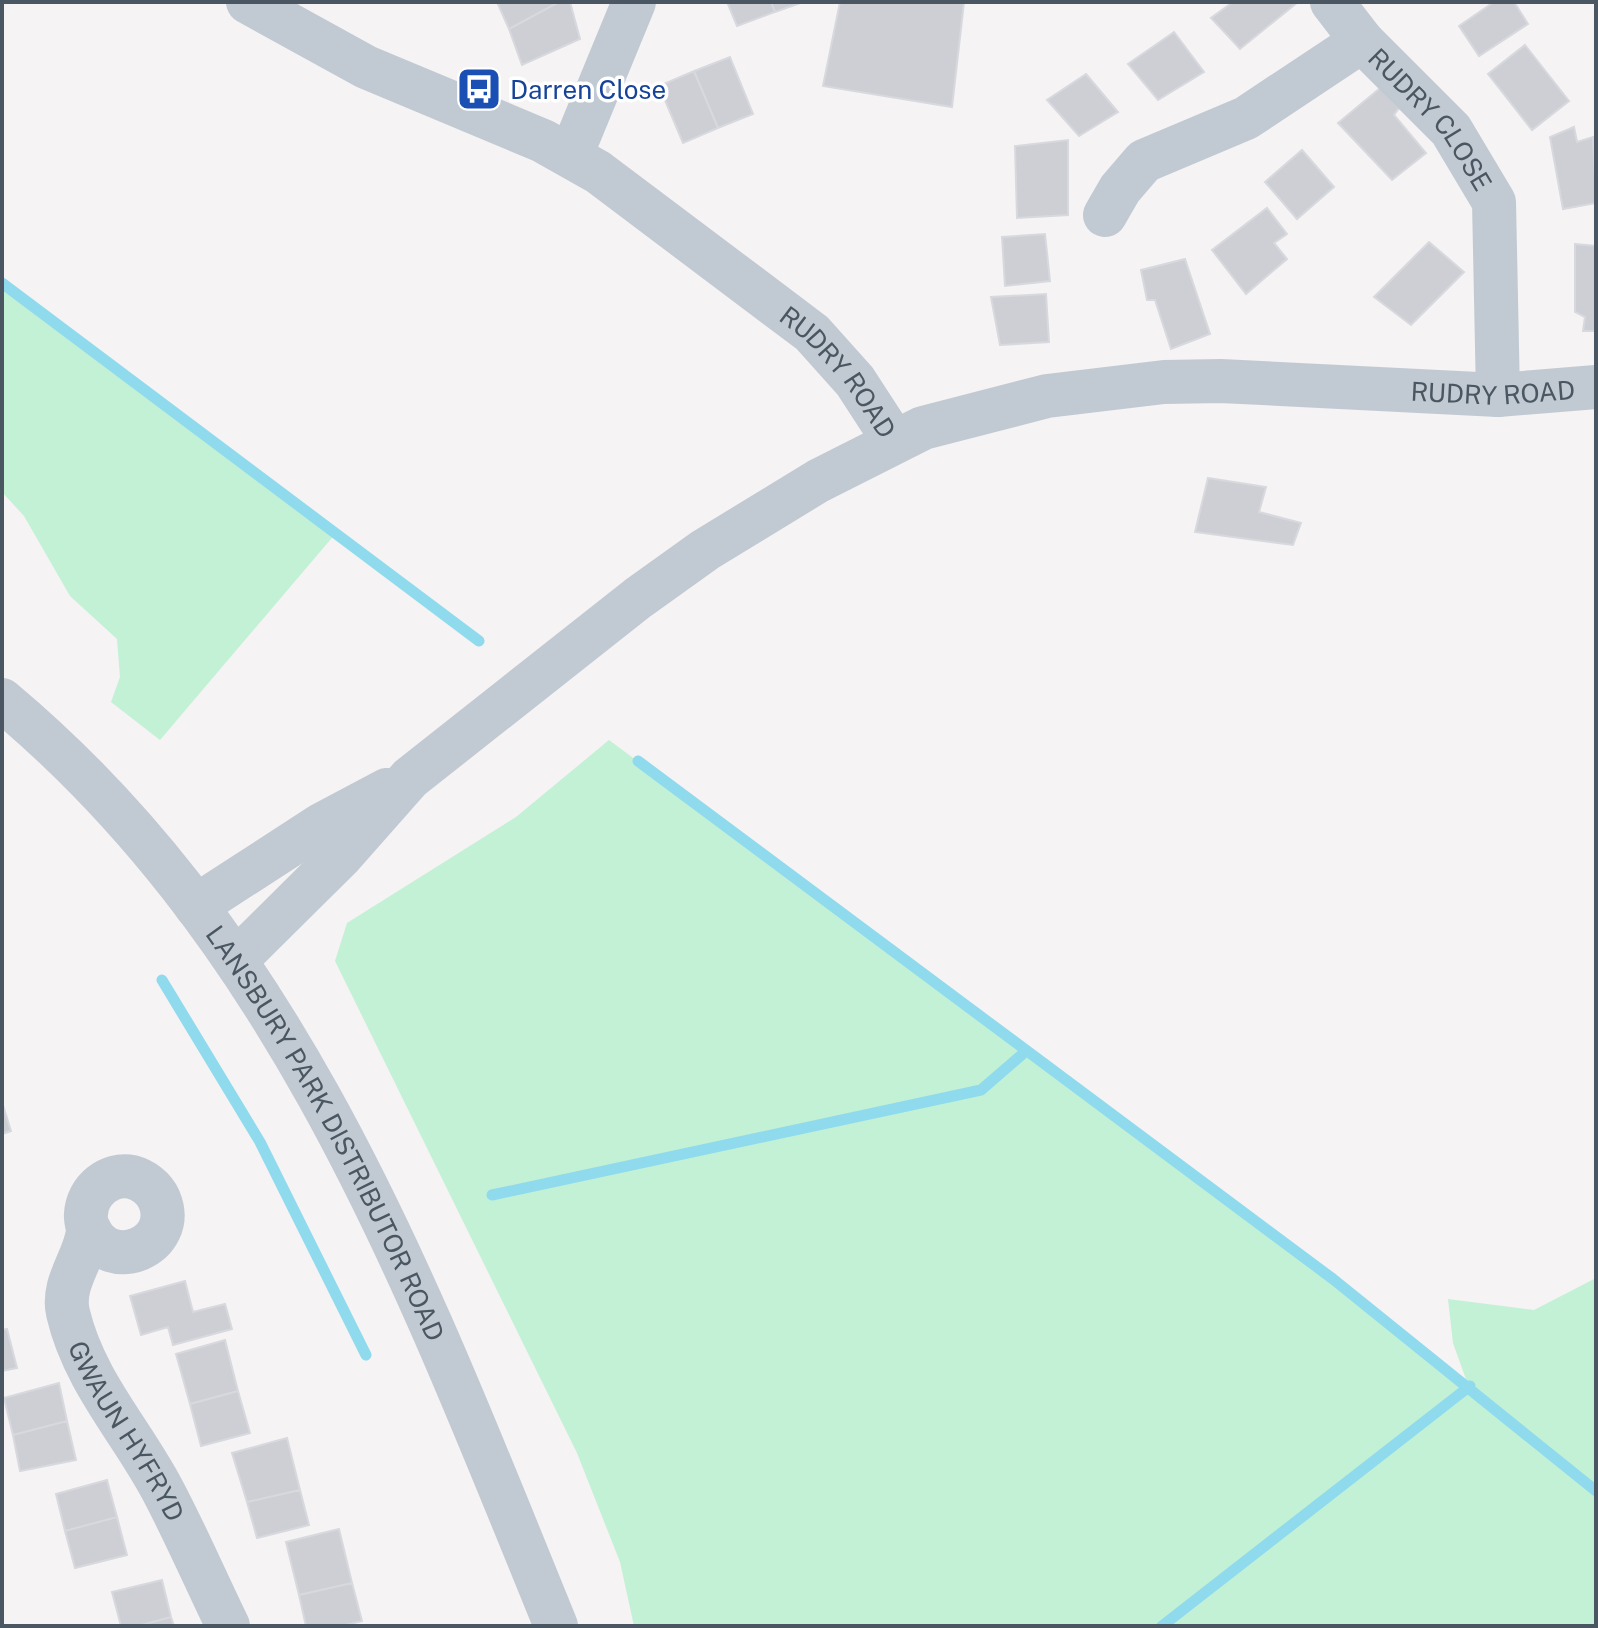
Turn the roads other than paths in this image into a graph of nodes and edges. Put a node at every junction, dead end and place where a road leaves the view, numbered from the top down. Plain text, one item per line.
1 (248, 2) edge
2 (634, 2) edge
3 (1332, 2) edge
4 (1362, 41) junction
5 (571, 155) junction
6 (1105, 215) dead end
7 (1596, 387) edge
8 (1498, 395) junction
9 (894, 441) junction
10 (2, 700) edge
11 (410, 778) junction
12 (196, 906) junction
13 (236, 960) junction
14 (89, 1229) dead end
15 (228, 1626) edge
16 (556, 1626) edge

1 - 5 street, RUDRY ROAD
2 - 5 street
3 - 4 street, RUDRY CLOSE
4 - 6 street
4 - 8 street, RUDRY CLOSE
5 - 9 street, RUDRY ROAD
7 - 8 street, RUDRY ROAD
8 - 9 street, RUDRY ROAD
9 - 11 street
10 - 12 street, LANSBURY PARK DISTRIBUTOR ROAD
11 - 12 street
11 - 13 street
12 - 13 street, LANSBURY PARK DISTRIBUTOR ROAD
13 - 16 street, LANSBURY PARK DISTRIBUTOR ROAD
14 - 15 street, GWAUN HYFRYD

